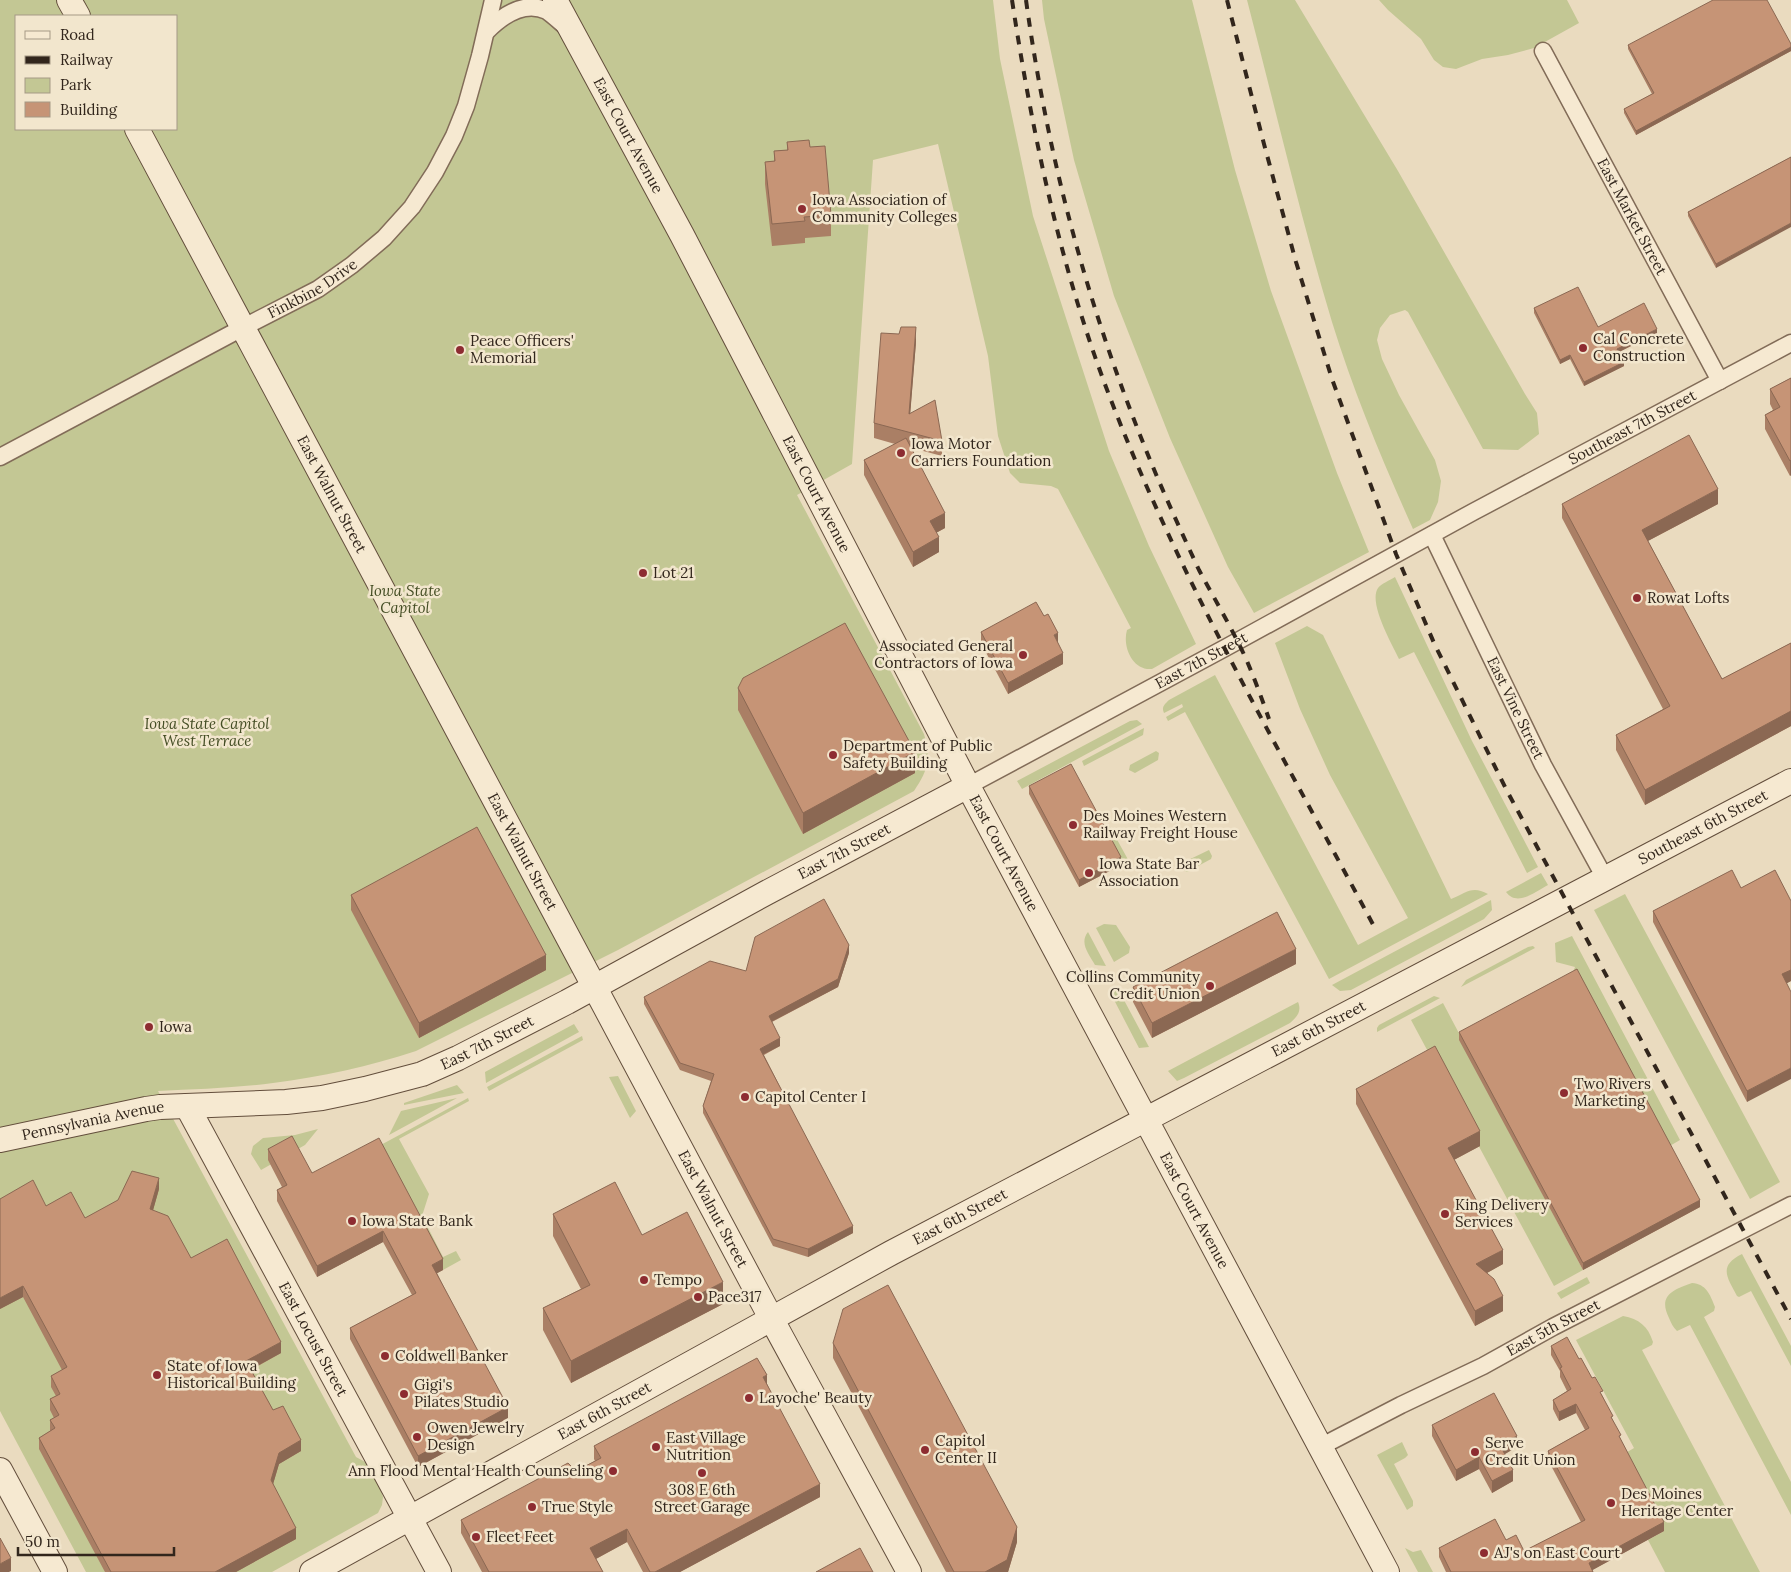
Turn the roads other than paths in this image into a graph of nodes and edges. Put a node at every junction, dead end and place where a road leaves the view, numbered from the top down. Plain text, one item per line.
1 (69, 0) edge
2 (493, 0) edge
3 (555, 0) edge
4 (77, 15) edge
5 (487, 31) junction
6 (572, 32) junction
7 (1543, 52) dead end
8 (139, 130) edge
9 (244, 327) junction
10 (1791, 343) edge
11 (1720, 381) junction
12 (0, 457) edge
13 (1473, 512) joint
14 (1432, 535) junction
15 (1791, 781) edge
16 (968, 786) junction
17 (1611, 877) junction
18 (594, 986) junction
19 (187, 1106) junction
20 (1146, 1120) junction
21 (0, 1140) edge
22 (1789, 1206) edge
23 (771, 1318) junction
24 (1320, 1447) junction
25 (0, 1470) edge
26 (410, 1518) junction
27 (55, 1572) edge
28 (312, 1572) edge
29 (439, 1572) edge
30 (909, 1572) edge
31 (1387, 1572) edge

1 - 4 street
2 - 5 street, Finkbine Drive
3 - 6 street, East Court Avenue
5 - 6 street
5 - 9 street, Finkbine Drive
6 - 16 street, East Court Avenue
7 - 11 street, East Market Street
8 - 9 street, East Walnut Street
9 - 12 street, Finkbine Drive
9 - 18 street, East Walnut Street
10 - 11 street, Southeast 7th Street
11 - 13 street, Southeast 7th Street
13 - 14 street, East 7th Street
14 - 16 street, East 7th Street
14 - 17 street, East Vine Street
15 - 17 street, Southeast 6th Street
16 - 18 street, East 7th Street
16 - 20 street, East Court Avenue
17 - 20 street, East 6th Street
18 - 19 street, East 7th Street
18 - 23 street, East Walnut Street
19 - 21 street, Pennsylvania Avenue
19 - 26 street, East Locust Street
20 - 23 street, East 6th Street
20 - 24 street, East Court Avenue
22 - 24 street, East 5th Street
23 - 26 street, East 6th Street
23 - 30 street, East Walnut Street
24 - 31 street, East Court Avenue
25 - 27 street
26 - 28 street, East 6th Street
26 - 29 street, East Locust Street

